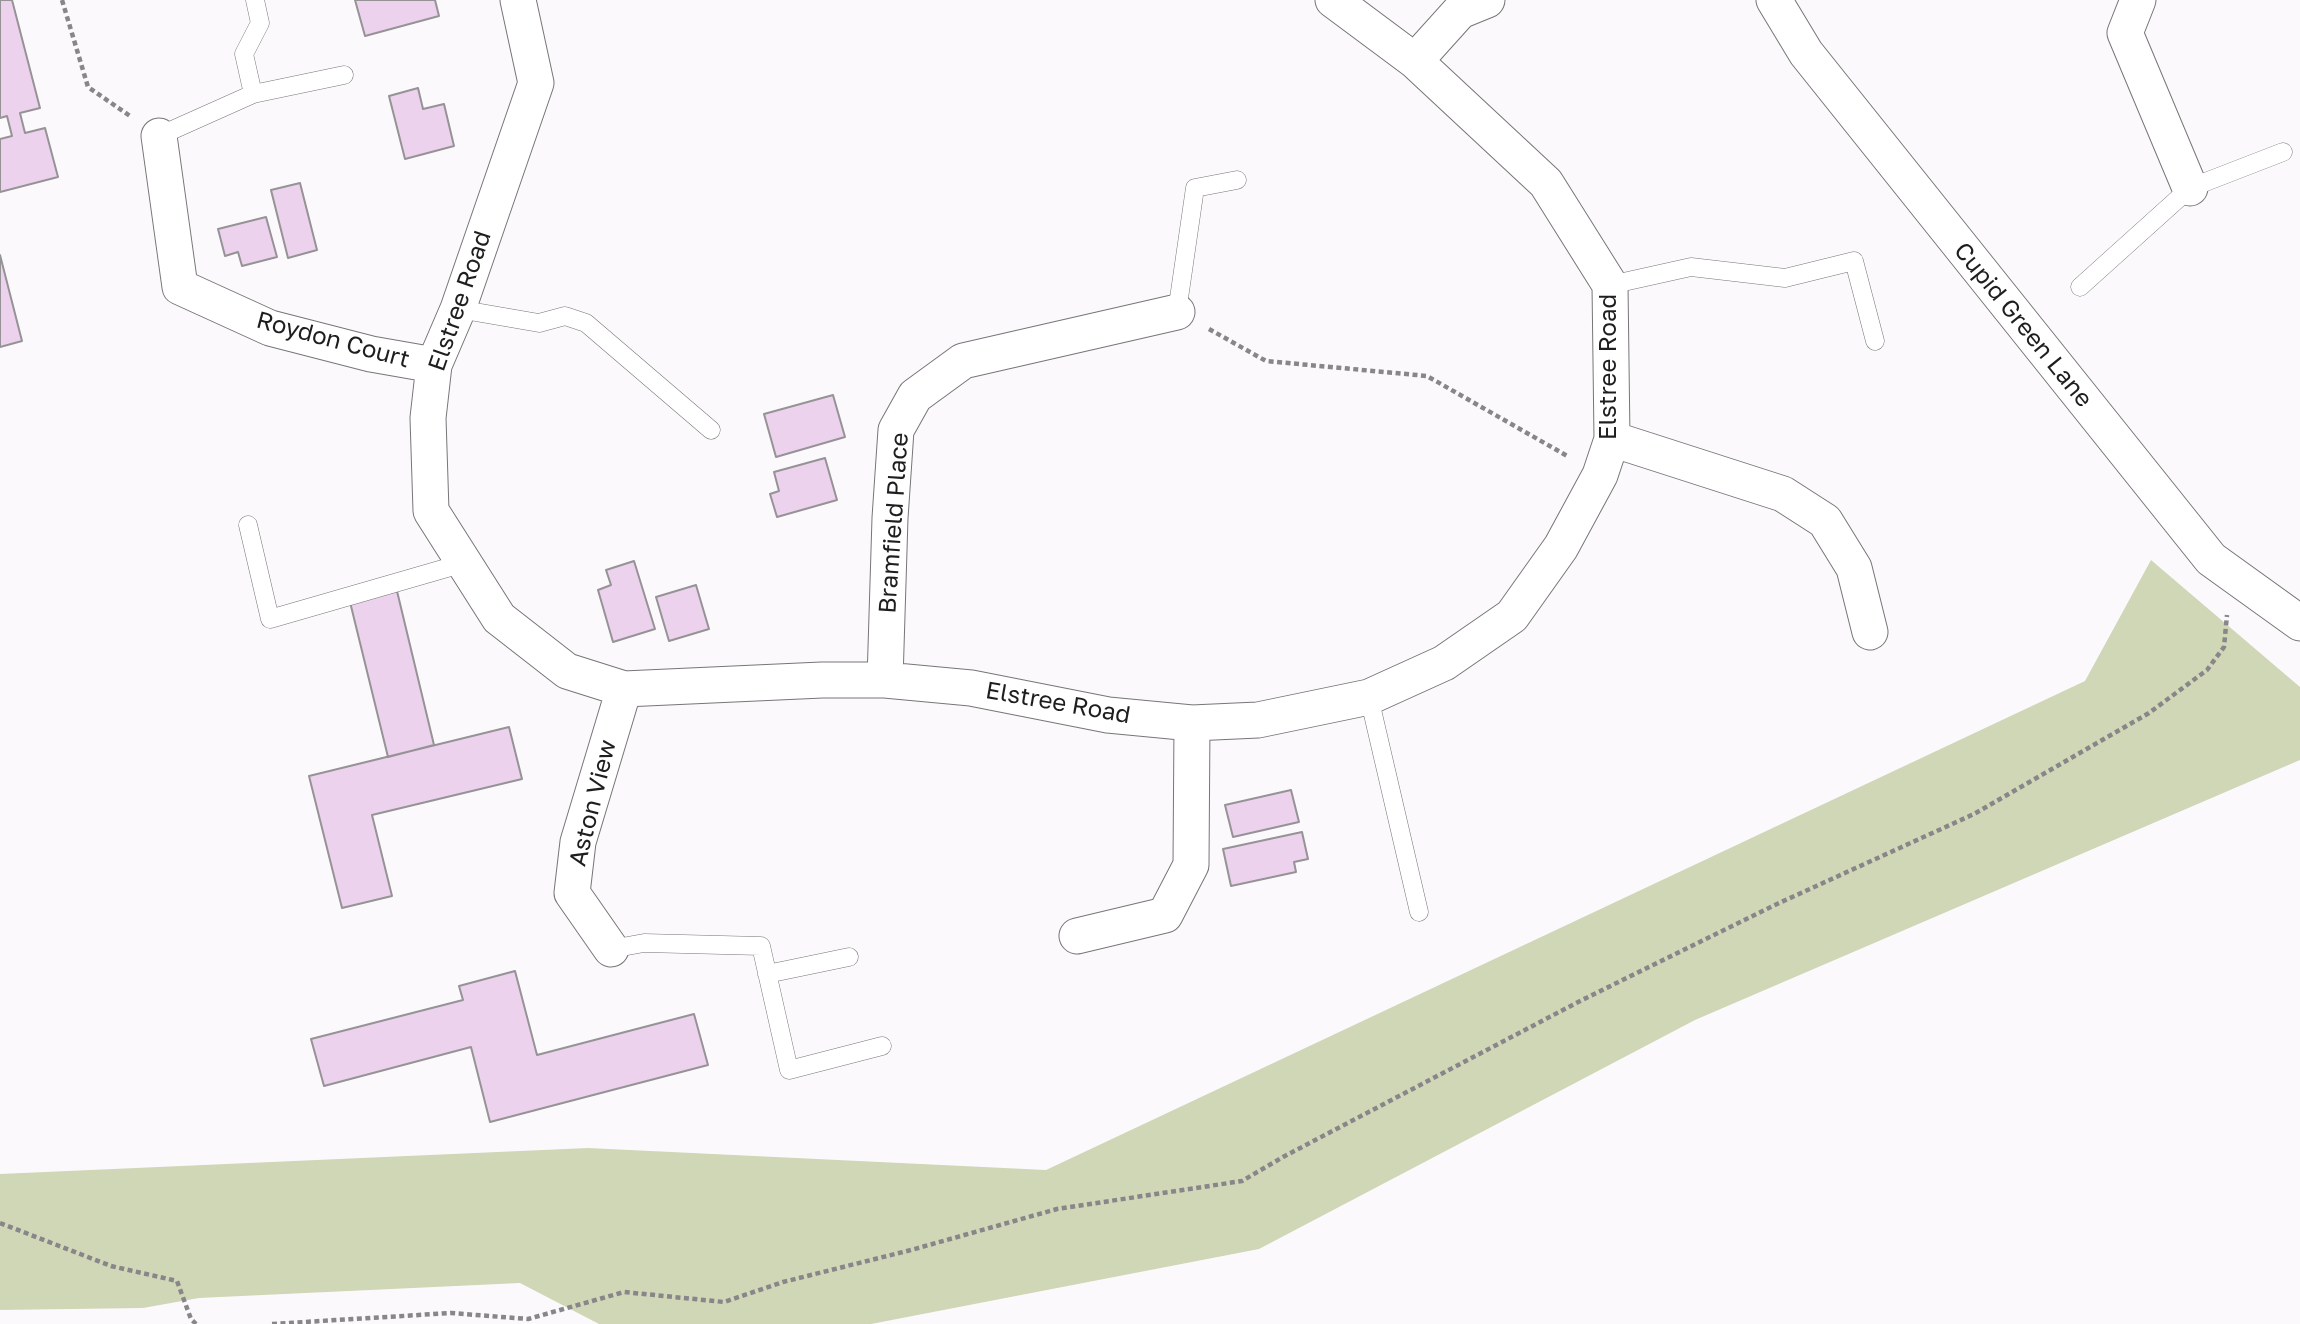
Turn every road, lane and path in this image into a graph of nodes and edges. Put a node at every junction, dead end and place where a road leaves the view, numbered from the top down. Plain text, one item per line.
1 (62, 0) edge
2 (255, 0) edge
3 (518, 0) edge
4 (1333, 0) edge
5 (1487, 0) edge
6 (1773, 0) edge
7 (2138, 0) edge
8 (1415, 61) junction
9 (344, 75) dead end
10 (253, 94) junction
11 (159, 136) junction
12 (2283, 152) dead end
13 (1237, 180) dead end
14 (2190, 188) junction
15 (1610, 285) junction
16 (2080, 287) dead end
17 (458, 309) junction
18 (1177, 312) junction
19 (1875, 341) dead end
20 (435, 365) junction
21 (711, 430) dead end
22 (1612, 439) junction
23 (1600, 475) junction
24 (248, 526) dead end
25 (2211, 559) junction
26 (464, 564) junction
27 (2300, 623) edge
28 (1870, 632) dead end
29 (885, 680) junction
30 (624, 689) junction
31 (1369, 697) junction
32 (1192, 723) junction
33 (1419, 912) dead end
34 (1077, 936) dead end
35 (611, 949) joint
36 (849, 957) dead end
37 (767, 974) junction
38 (882, 1046) dead end
39 (0, 1223) edge
40 (527, 1322) edge
41 (196, 1324) edge
42 (272, 1324) edge

1 - 11 path
2 - 10 lane
3 - 17 street, Elstree Road
4 - 8 street, Elstree Road
5 - 8 street
6 - 25 street, Cupid Green Lane
7 - 14 street
8 - 15 street, Elstree Road
9 - 10 lane
10 - 11 lane
11 - 20 street, Roydon Court
12 - 14 lane
13 - 18 lane
14 - 16 lane
15 - 19 lane
15 - 22 street, Elstree Road
17 - 20 street, Elstree Road
17 - 21 lane
18 - 23 path
18 - 29 street, Bramfield Place
20 - 26 street, Elstree Road
22 - 23 street, Elstree Road
22 - 28 street
23 - 31 street, Elstree Road
24 - 26 lane
25 - 27 street, Cupid Green Lane
25 - 40 path
26 - 30 street, Elstree Road
29 - 30 street, Elstree Road
29 - 32 street, Elstree Road
30 - 35 street, Aston View
31 - 32 street, Elstree Road
31 - 33 lane
32 - 34 street
35 - 37 lane
36 - 37 lane
37 - 38 lane
39 - 41 path
40 - 42 path

